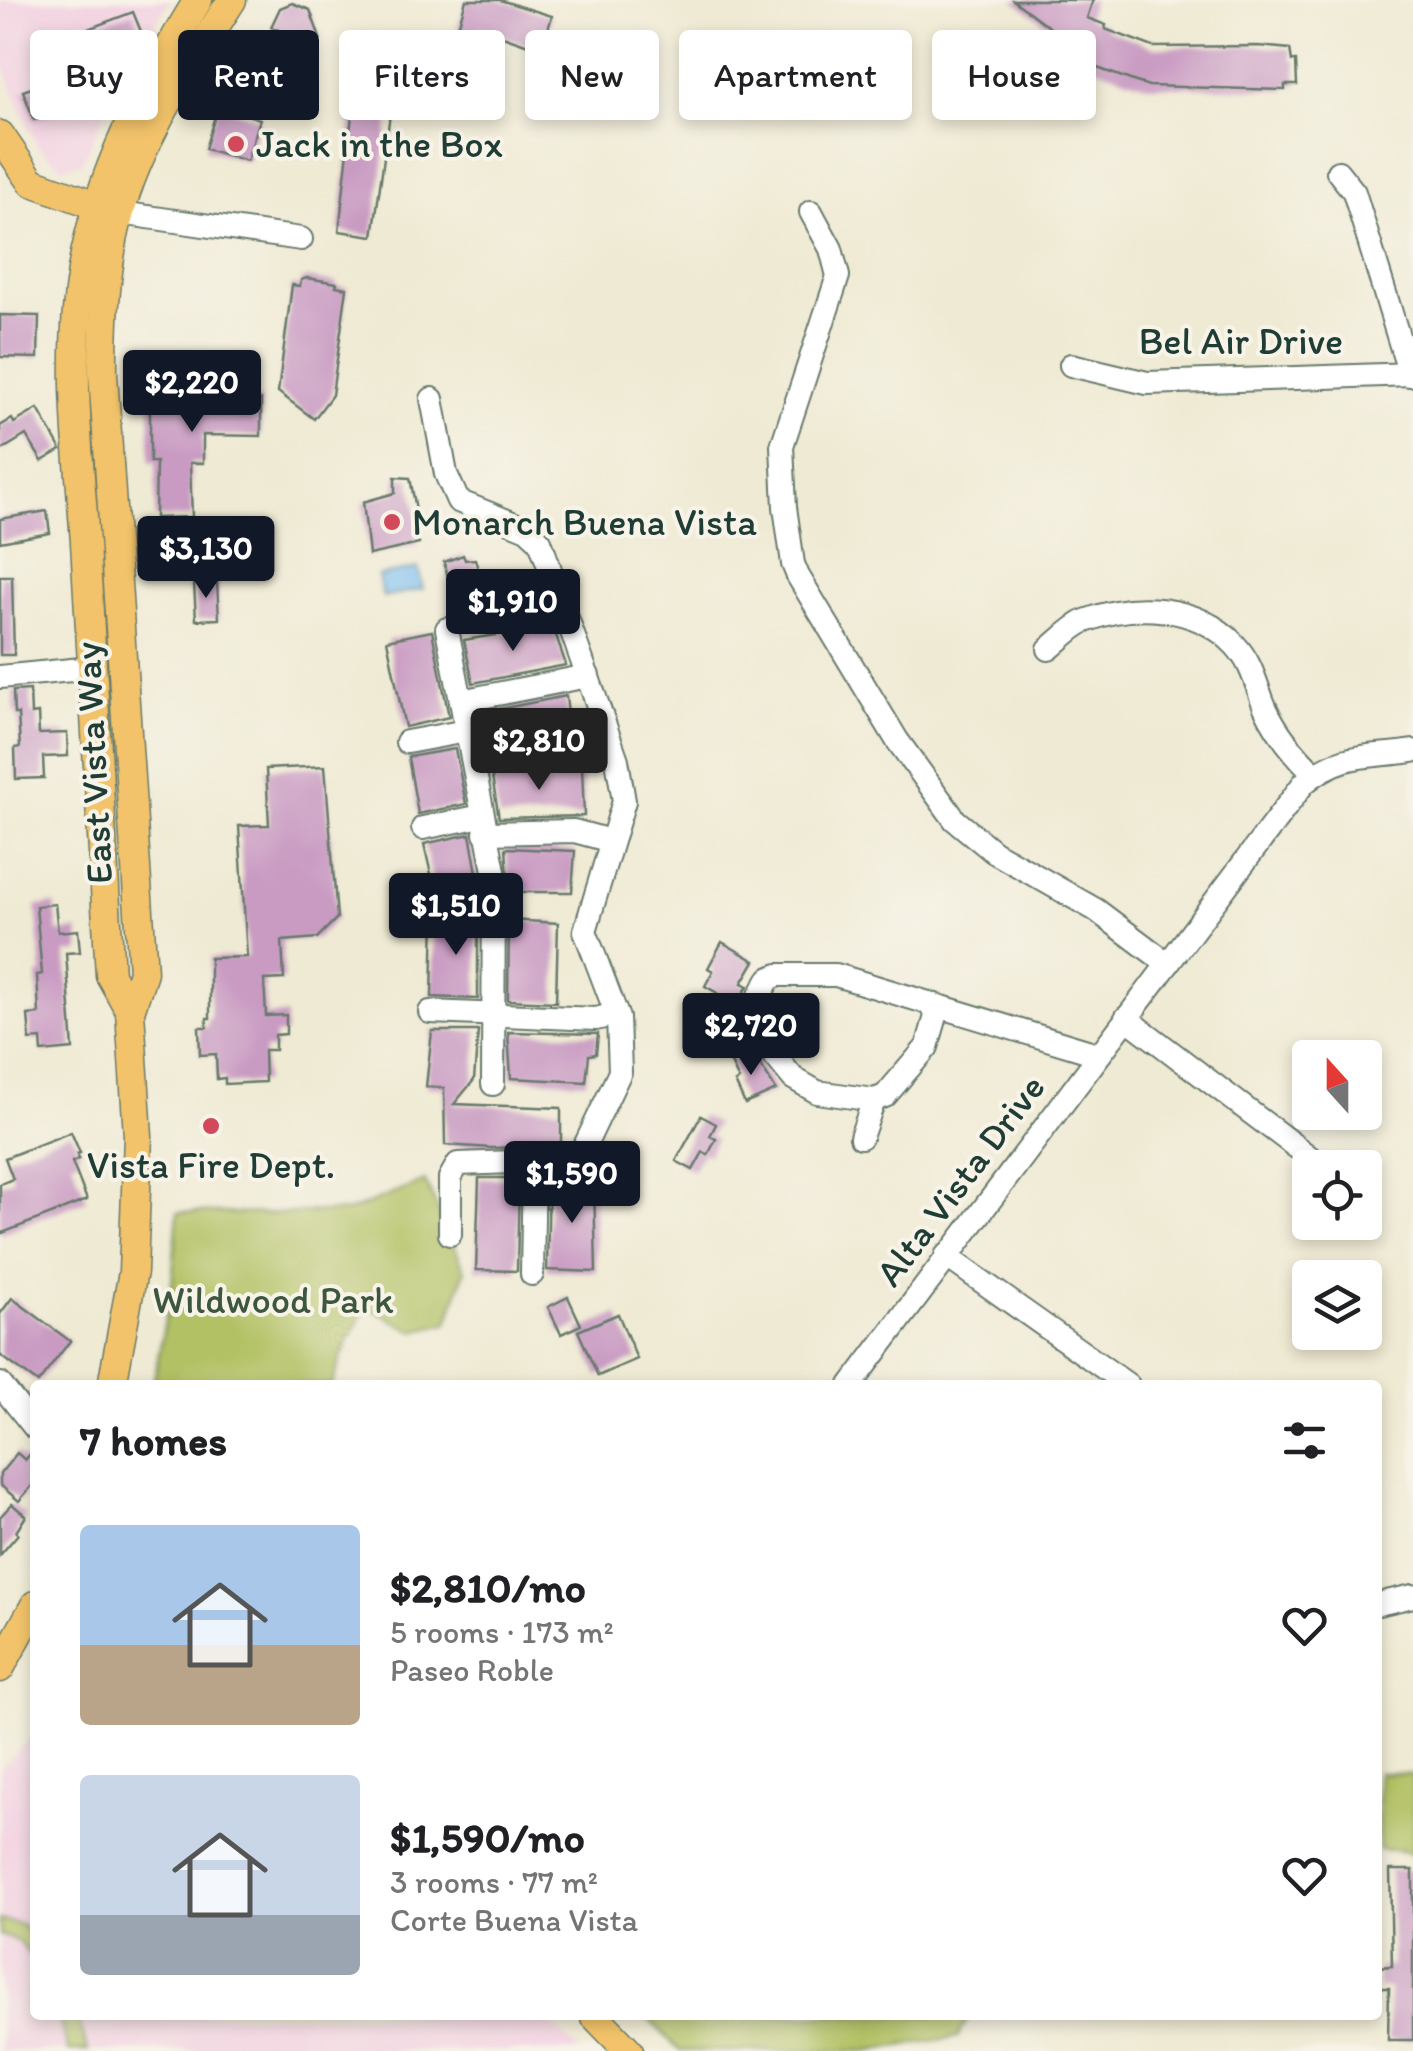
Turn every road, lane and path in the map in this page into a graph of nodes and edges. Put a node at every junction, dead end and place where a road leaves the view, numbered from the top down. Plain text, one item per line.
1 (198, 0) edge
2 (232, 0) edge
3 (0, 135) edge
4 (1338, 172) dead end
5 (109, 210) junction
6 (811, 212) dead end
7 (300, 239) dead end
8 (1071, 365) dead end
9 (1412, 374) edge
10 (432, 399) dead end
11 (85, 553) junction
12 (447, 628) dead end
13 (1049, 649) dead end
14 (125, 667) junction
15 (92, 668) junction
16 (588, 676) junction
17 (0, 677) edge
18 (461, 701) junction
19 (466, 731) junction
20 (407, 742) dead end
21 (1413, 751) edge
22 (1315, 774) junction
23 (484, 824) junction
24 (423, 828) dead end
25 (611, 841) junction
26 (1168, 964) junction
27 (933, 1006) junction
28 (130, 1011) junction
29 (430, 1012) dead end
30 (616, 1014) junction
31 (493, 1016) junction
32 (1126, 1018) junction
33 (1098, 1054) junction
34 (493, 1084) dead end
35 (874, 1100) junction
36 (861, 1137) dead end
37 (1300, 1150) edge
38 (534, 1161) junction
39 (450, 1234) dead end
40 (946, 1256) junction
41 (532, 1274) dead end
42 (113, 1380) edge
43 (855, 1380) edge
44 (1121, 1380) edge
45 (0, 1384) edge
46 (30, 1422) edge
47 (1413, 1596) edge
48 (1382, 1603) edge
49 (30, 1615) edge
50 (0, 1668) edge
51 (599, 2020) edge
52 (629, 2051) edge

1 - 5 main road, East Vista Way
2 - 5 main road, East Vista Way
3 - 5 main road
4 - 9 street
5 - 7 street
5 - 11 main road, East Vista Way
5 - 14 main road, East Vista Way
6 - 26 street
8 - 9 street, Bel Air Drive
10 - 16 street
11 - 14 main road
11 - 15 main road, East Vista Way
12 - 18 street
13 - 22 street
14 - 28 main road, East Vista Way
15 - 17 street
15 - 28 main road, East Vista Way
16 - 18 street
16 - 25 street
18 - 19 street
19 - 20 street
19 - 23 street
21 - 22 street, Alta Vista Drive
22 - 26 street, Alta Vista Drive
23 - 24 street
23 - 25 street
23 - 31 street
25 - 30 street
26 - 32 street, Alta Vista Drive
27 - 33 street
27 - 35 street
27 - 35 street
28 - 42 main road, East Vista Way
29 - 31 street
30 - 31 street
30 - 38 street
31 - 34 street
32 - 33 street, Alta Vista Drive
32 - 37 street
33 - 40 street, Alta Vista Drive
35 - 36 street
38 - 39 street
38 - 41 street
40 - 43 street, Alta Vista Drive
40 - 44 street
45 - 46 street
47 - 48 street
49 - 50 main road
51 - 52 main road

